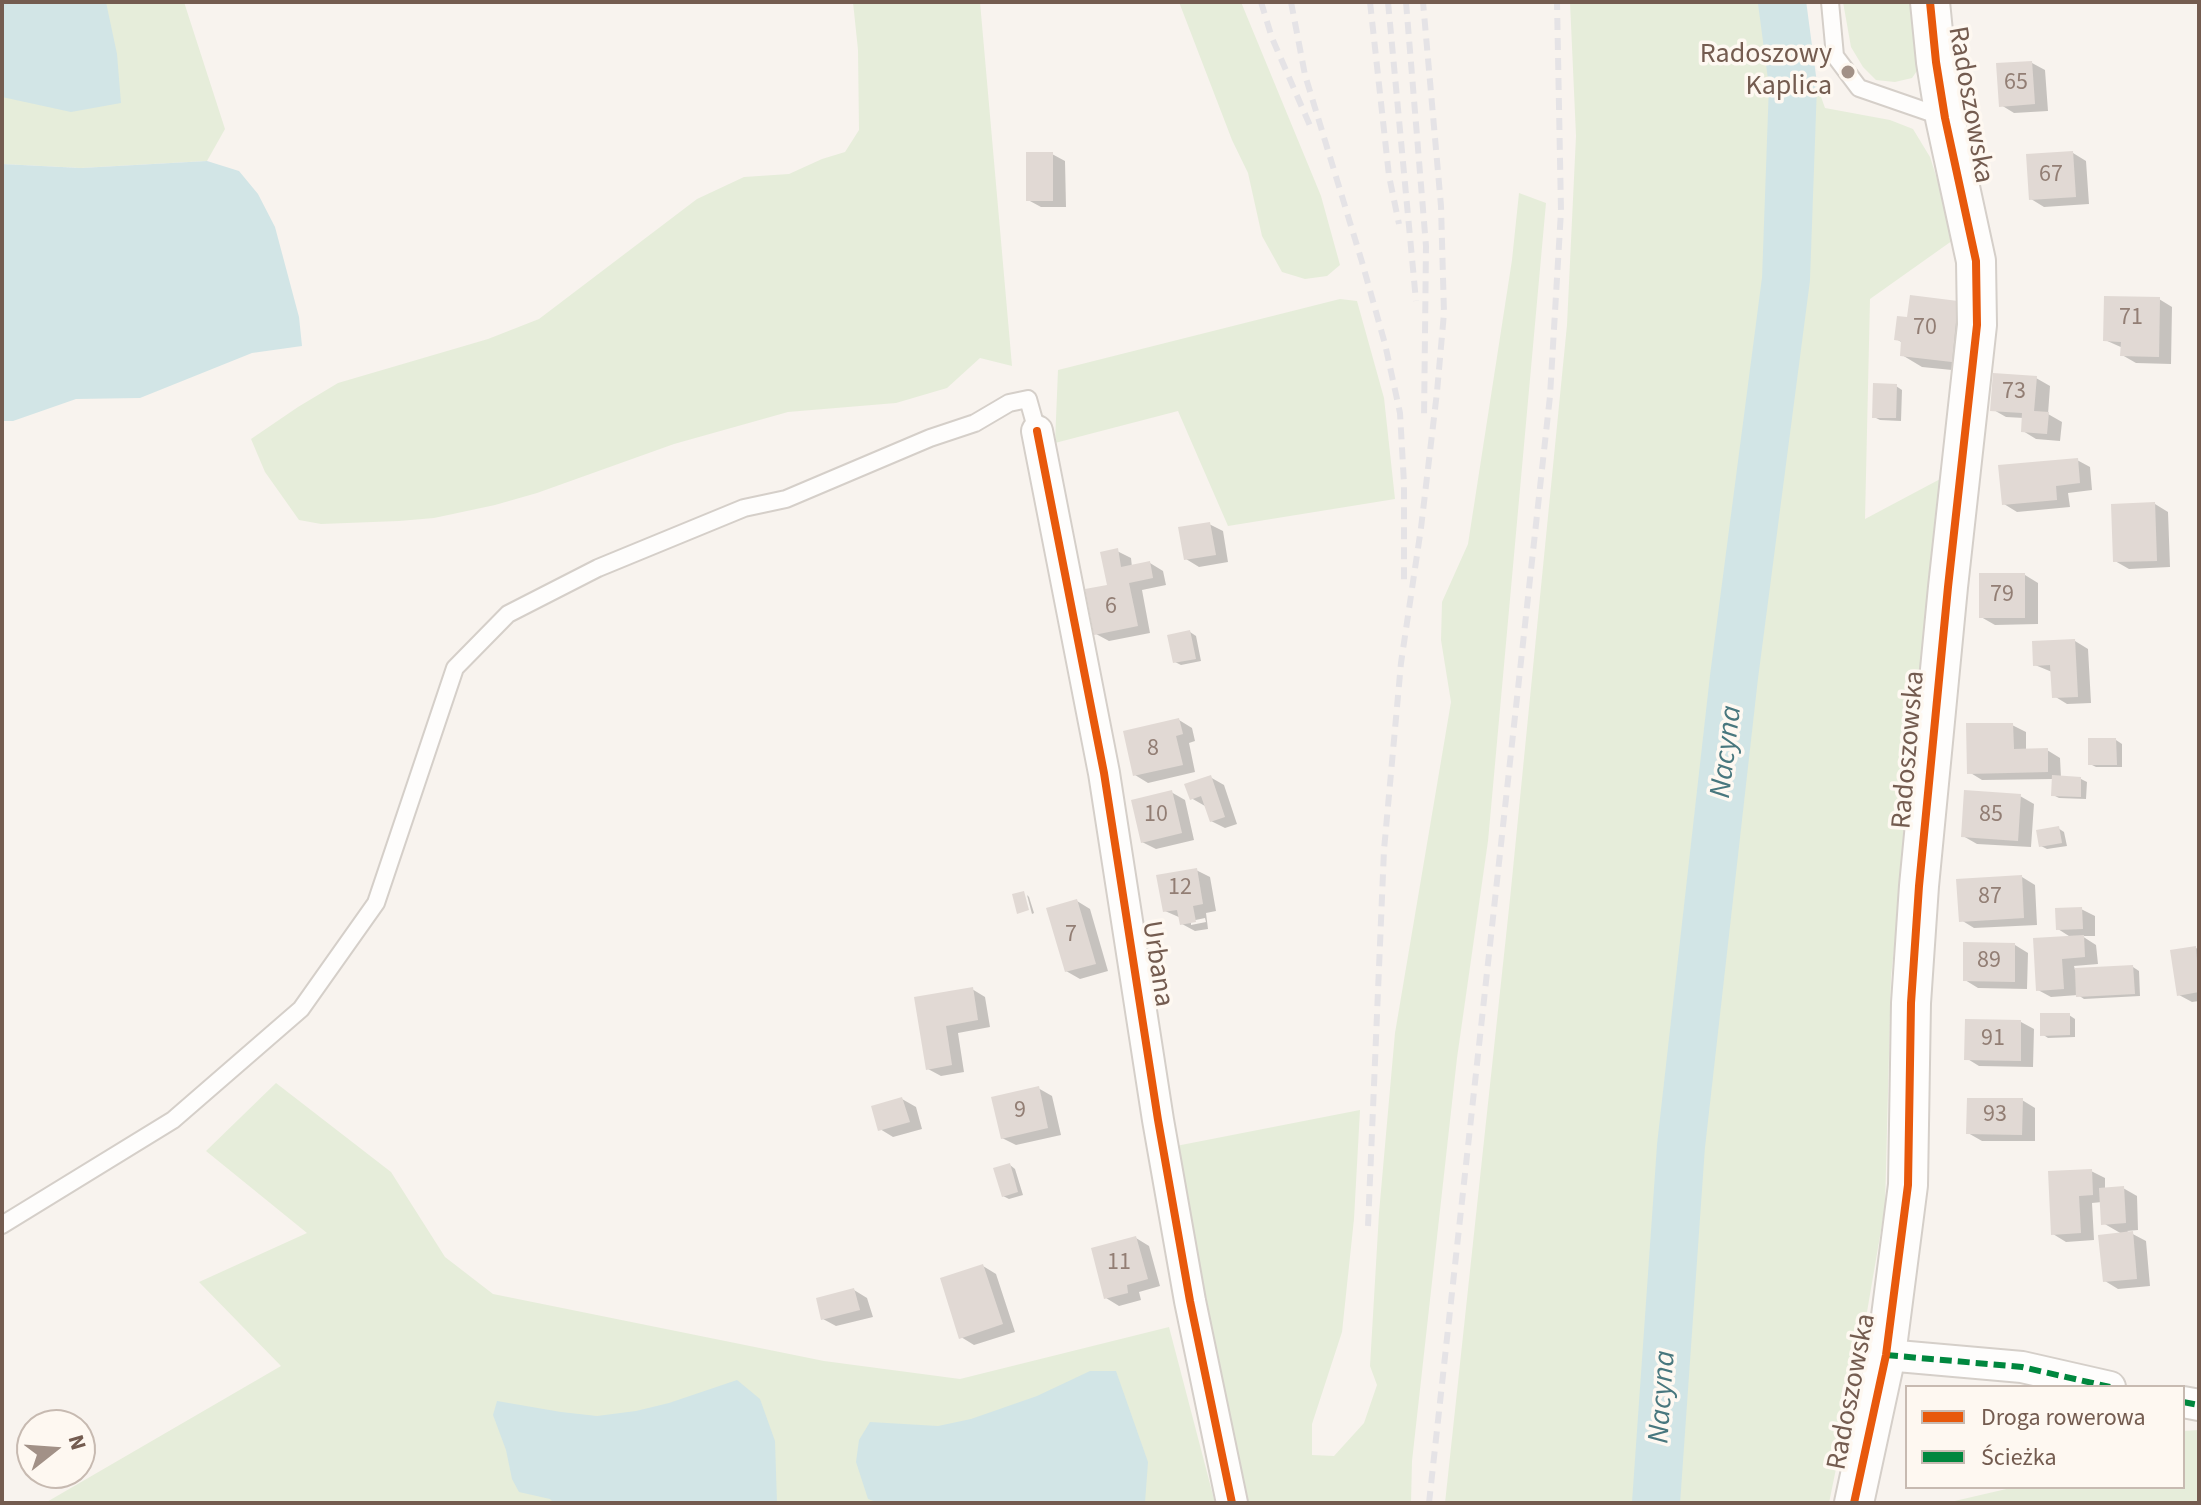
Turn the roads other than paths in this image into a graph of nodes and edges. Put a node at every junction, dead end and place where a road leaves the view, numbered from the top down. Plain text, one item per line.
1 (1830, 2) edge
2 (1930, 2) edge
3 (1945, 118) junction
4 (1037, 431) joint
5 (2, 1225) edge
6 (1886, 1355) junction
7 (2101, 1385) edge
8 (1232, 1503) edge
9 (1854, 1503) edge

1 - 3 lane
2 - 3 street, Radoszowska
3 - 6 street, Radoszowska
4 - 5 lane
4 - 8 street, Urbana
6 - 7 street
6 - 9 street, Radoszowska

